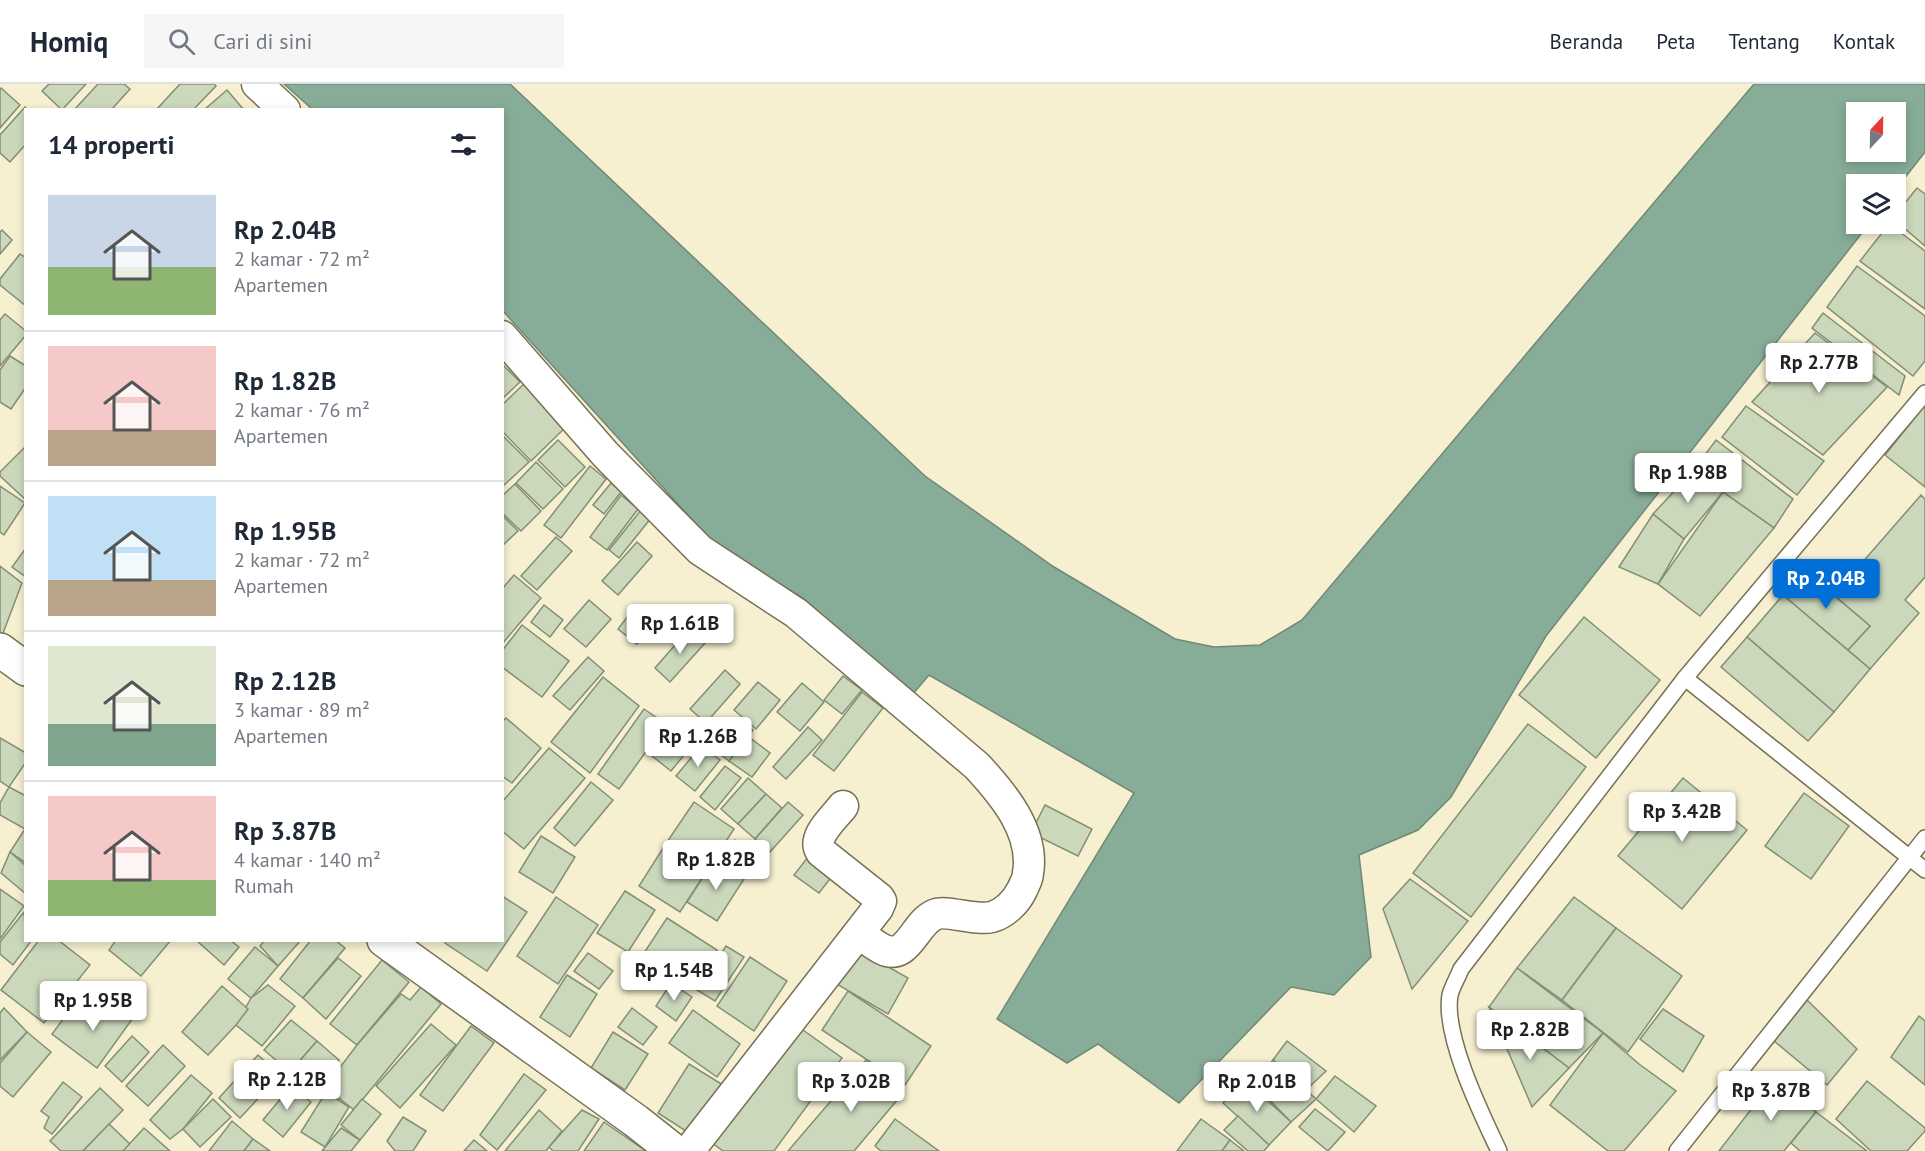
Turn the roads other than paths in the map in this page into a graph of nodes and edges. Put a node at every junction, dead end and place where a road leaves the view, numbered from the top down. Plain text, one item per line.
1 (257, 84) edge
2 (283, 108) edge
3 (504, 338) edge
4 (1925, 393) edge
5 (0, 650) edge
6 (24, 668) edge
7 (1685, 678) junction
8 (843, 806) dead end
9 (1925, 838) edge
10 (1909, 858) junction
11 (1925, 870) edge
12 (859, 934) junction
13 (387, 942) edge
14 (674, 1151) edge
15 (689, 1151) edge
16 (1499, 1151) edge
17 (1677, 1151) edge

1 - 2 street
3 - 12 street
4 - 7 lane
5 - 6 street
7 - 10 lane
7 - 16 lane
8 - 12 street
9 - 10 lane
10 - 11 lane
10 - 17 lane
12 - 15 street
13 - 14 street

